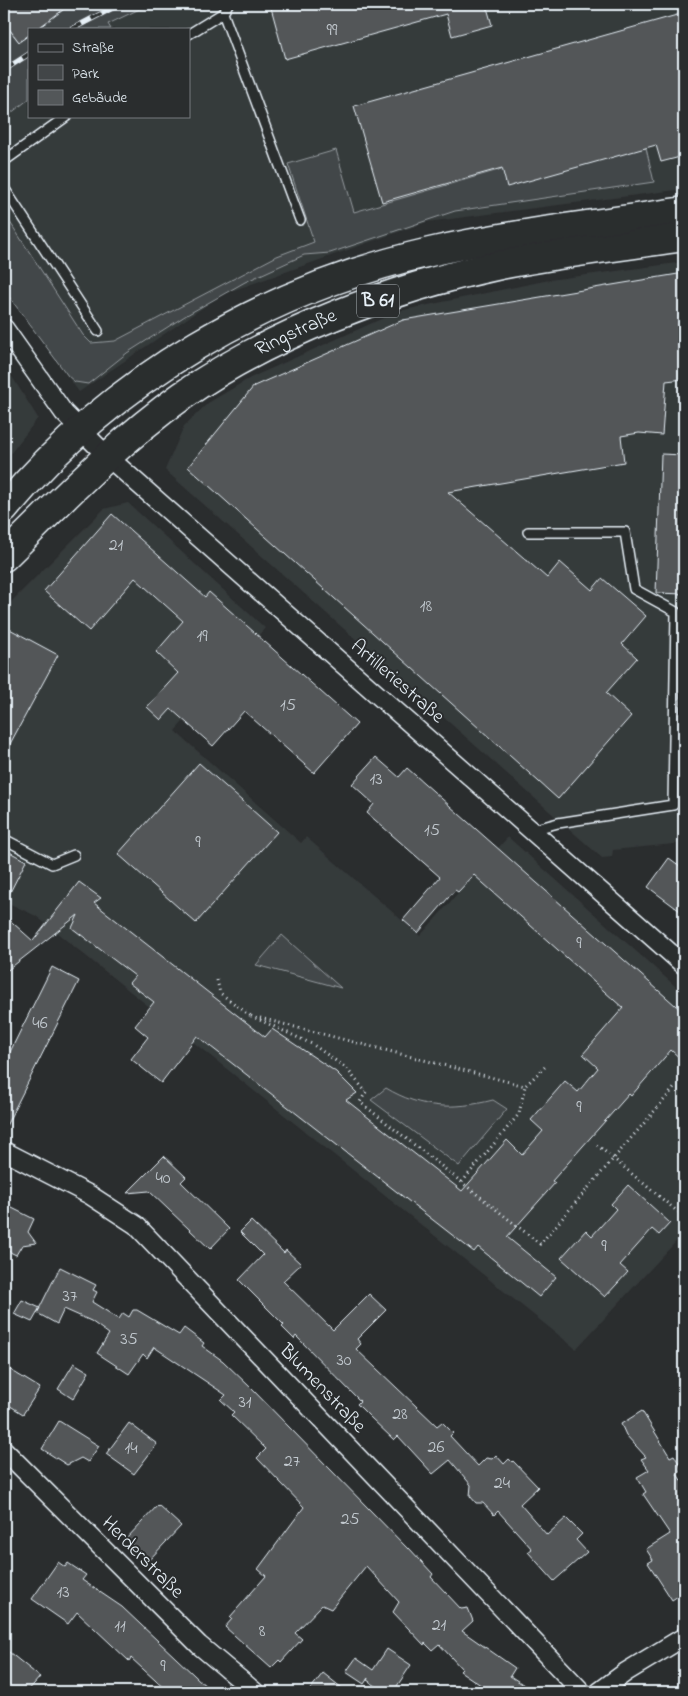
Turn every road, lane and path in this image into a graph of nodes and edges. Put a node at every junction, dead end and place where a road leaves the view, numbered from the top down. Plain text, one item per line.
1 (228, 4) edge
2 (223, 13) junction
3 (190, 33) edge
4 (63, 118) edge
5 (4, 161) edge
6 (4, 188) edge
7 (684, 211) edge
8 (300, 220) dead end
9 (684, 236) edge
10 (4, 328) edge
11 (98, 331) dead end
12 (80, 430) junction
13 (109, 458) junction
14 (4, 508) edge
15 (528, 532) dead end
16 (4, 557) edge
17 (532, 830) junction
18 (4, 839) edge
19 (74, 855) dead end
20 (684, 965) edge
21 (217, 980) dead end
22 (251, 1016) junction
23 (547, 1065) dead end
24 (525, 1086) junction
25 (676, 1086) dead end
26 (597, 1145) dead end
27 (4, 1151) edge
28 (614, 1158) junction
29 (462, 1182) junction
30 (678, 1212) dead end
31 (4, 1450) edge
32 (684, 1637) edge
33 (255, 1692) edge
34 (582, 1692) edge
35 (599, 1692) edge

1 - 2 lane
2 - 3 lane
2 - 8 lane
4 - 5 lane
6 - 11 lane
7 - 12 main road, Ringstraße / B 61
9 - 13 main road, Ringstraße / B 61
10 - 12 street, Artilleriestraße
12 - 13 street, Artilleriestraße
12 - 14 main road, Ringstraße / B 61
13 - 16 main road, Ringstraße / B 61
13 - 17 street, Artilleriestraße
15 - 17 lane
17 - 20 street, Artilleriestraße
18 - 19 lane
21 - 22 path
22 - 24 path
22 - 29 path
23 - 24 path
24 - 29 path
25 - 28 path
26 - 28 path
27 - 34 street, Blumenstraße
28 - 29 path
28 - 30 path
31 - 33 street, Herderstraße
32 - 35 street

